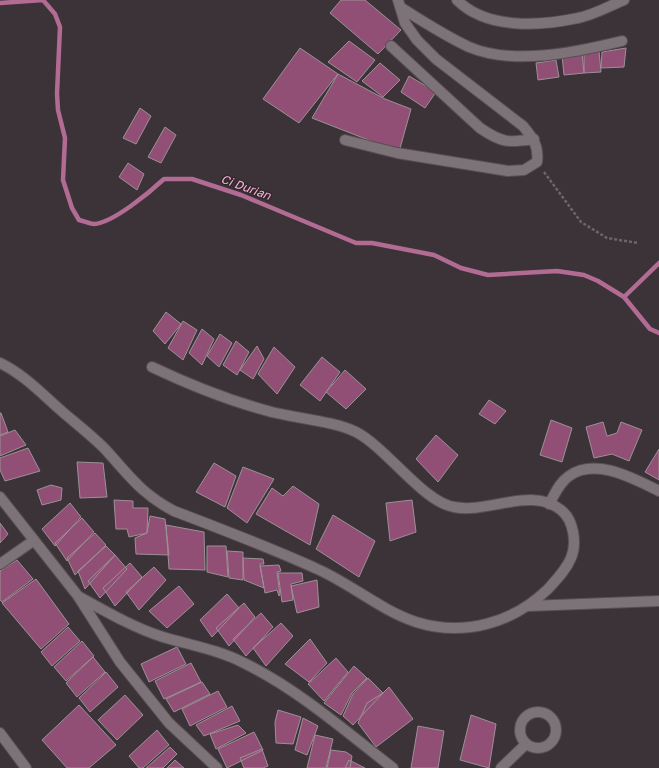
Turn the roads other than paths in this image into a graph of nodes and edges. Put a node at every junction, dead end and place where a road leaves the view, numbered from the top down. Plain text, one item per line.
1 (457, 0) edge
2 (624, 0) edge
3 (399, 4) edge
4 (622, 41) dead end
5 (391, 46) dead end
6 (534, 139) junction
7 (345, 140) dead end
8 (0, 364) edge
9 (152, 367) dead end
10 (659, 491) edge
11 (0, 497) edge
12 (550, 504) junction
13 (33, 541) junction
14 (0, 564) edge
15 (78, 596) junction
16 (659, 601) edge
17 (529, 606) junction
18 (0, 733) edge
19 (526, 744) dead end
20 (26, 768) edge
21 (217, 768) edge
22 (394, 768) edge
23 (501, 768) edge

1 - 2 street
3 - 4 street
3 - 6 street
5 - 6 street
6 - 7 street
8 - 17 street
9 - 12 street
10 - 12 street
11 - 13 street
12 - 17 street
13 - 14 street
13 - 15 street
15 - 21 street
15 - 22 street
16 - 17 street
18 - 20 street
19 - 23 street

